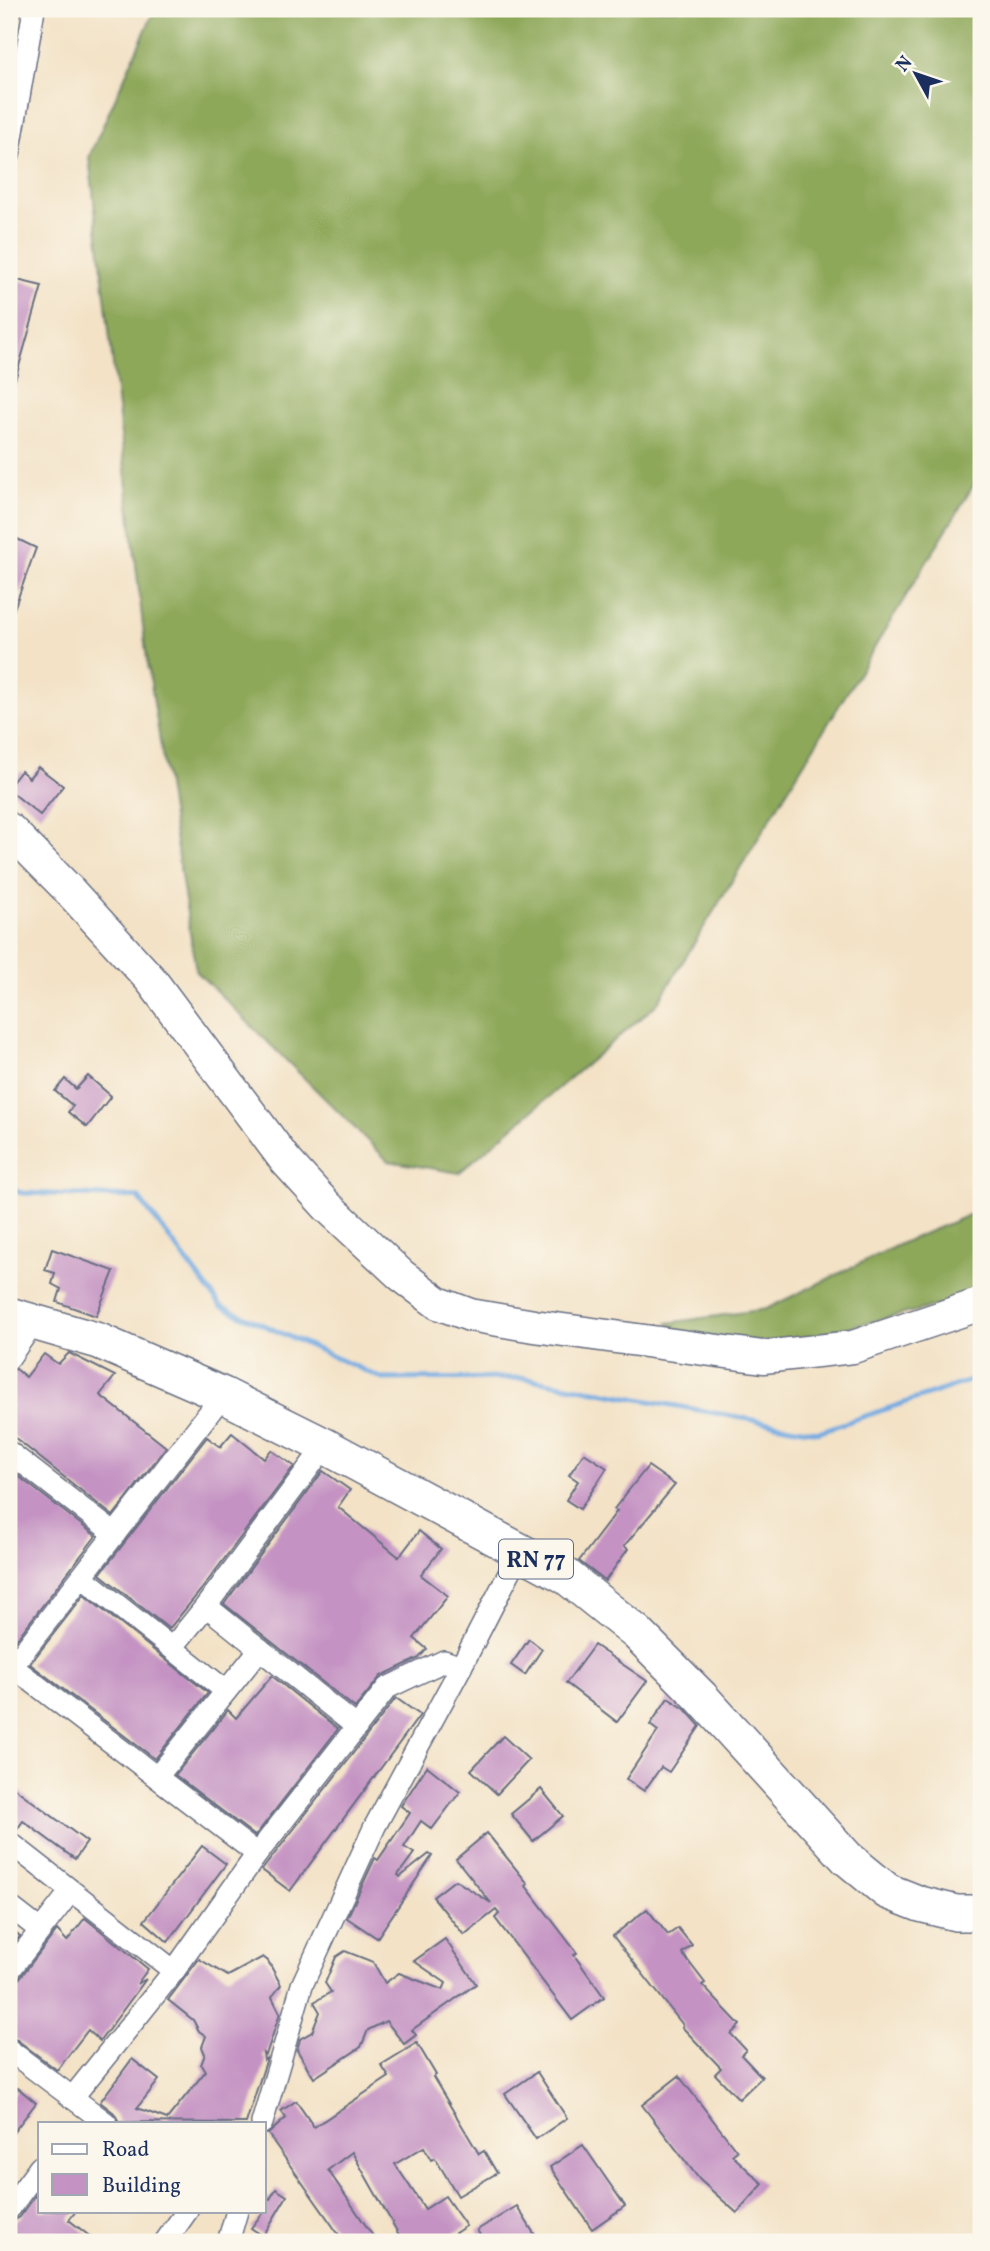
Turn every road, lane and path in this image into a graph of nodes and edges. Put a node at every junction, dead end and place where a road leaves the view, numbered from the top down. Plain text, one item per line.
1 (34, 9) edge
2 (9, 153) edge
3 (9, 829) edge
4 (981, 1304) edge
5 (22, 1318) edge
6 (9, 1358) edge
7 (223, 1395) junction
8 (325, 1446) junction
9 (11, 1458) edge
10 (116, 1534) junction
11 (521, 1550) junction
12 (82, 1577) junction
13 (206, 1606) junction
14 (172, 1648) junction
15 (260, 1649) junction
16 (10, 1666) edge
17 (461, 1667) junction
18 (226, 1691) junction
19 (357, 1727) junction
20 (157, 1777) junction
21 (9, 1842) edge
22 (257, 1854) junction
23 (71, 1891) junction
24 (9, 1906) edge
25 (981, 1913) edge
26 (40, 1930) junction
27 (9, 1971) edge
28 (174, 1971) junction
29 (9, 2050) edge
30 (76, 2109) edge
31 (104, 2122) edge
32 (262, 2122) edge
33 (38, 2170) edge
34 (9, 2209) edge
35 (186, 2212) edge
36 (231, 2214) edge
37 (165, 2242) edge
38 (228, 2242) edge

1 - 2 street
3 - 4 main road
5 - 6 street
5 - 7 main road, RN 77
7 - 8 main road, RN 77
7 - 10 street
8 - 11 main road, RN 77
8 - 13 street
9 - 10 street
10 - 12 street
11 - 17 street
11 - 25 main road, RN 77
12 - 14 street
12 - 16 street
13 - 14 street
13 - 15 street
14 - 18 street
15 - 18 street
15 - 19 street
16 - 20 street
17 - 19 street
17 - 32 street
18 - 20 street
19 - 22 street
20 - 22 street
21 - 23 street
22 - 28 street
23 - 26 street
23 - 28 street
24 - 26 street
26 - 27 street
28 - 30 street
29 - 30 street
30 - 31 street
33 - 34 street
35 - 37 street
36 - 38 street

